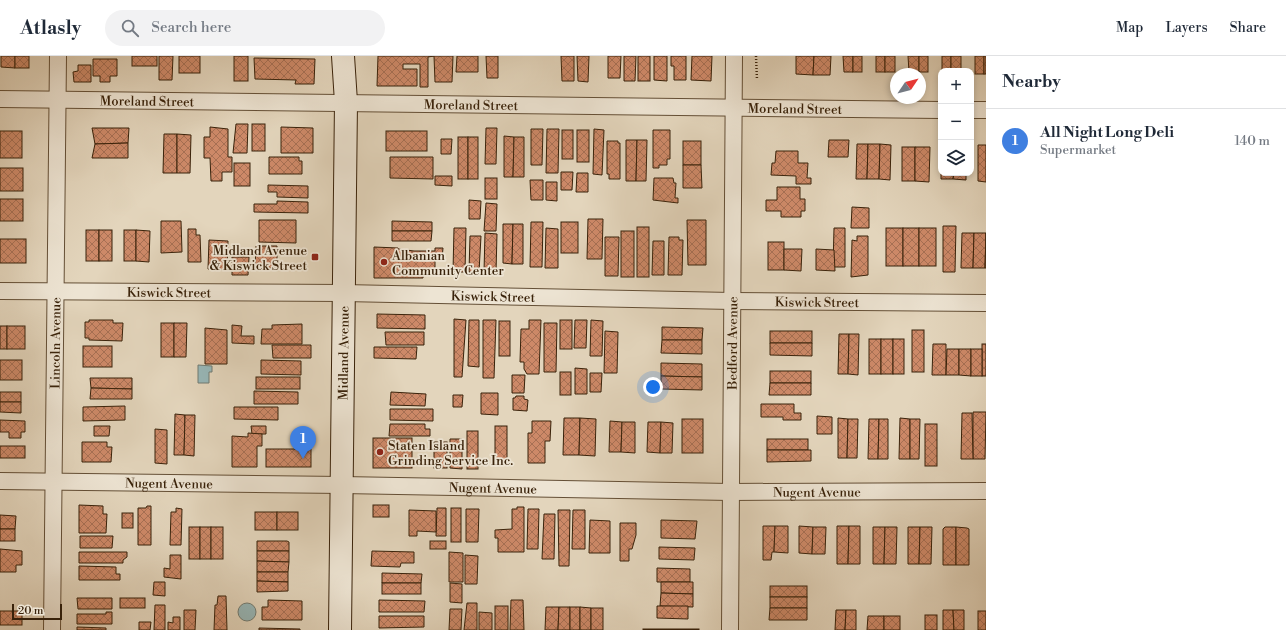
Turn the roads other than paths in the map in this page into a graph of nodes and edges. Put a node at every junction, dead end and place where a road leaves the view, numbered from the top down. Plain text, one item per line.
1 (58, 56) edge
2 (734, 56) edge
3 (346, 63) edge
4 (0, 99) edge
5 (58, 99) junction
6 (346, 102) junction
7 (735, 108) junction
8 (938, 110) edge
9 (974, 110) edge
10 (986, 110) edge
11 (0, 291) edge
12 (56, 292) junction
13 (344, 293) junction
14 (732, 301) junction
15 (986, 303) edge
16 (0, 481) edge
17 (54, 481) junction
18 (342, 484) junction
19 (986, 491) edge
20 (730, 492) junction
21 (52, 630) edge
22 (340, 630) edge
23 (730, 630) edge

1 - 5 street, Lincoln Avenue
2 - 7 street, Bedford Avenue
3 - 6 main road, Midland Avenue
4 - 5 street, Moreland Street
5 - 6 street, Moreland Street
5 - 12 street, Lincoln Avenue
6 - 7 street, Moreland Street
6 - 13 main road, Midland Avenue
7 - 8 street, Moreland Street
7 - 14 street, Bedford Avenue
9 - 10 street
11 - 12 street, Kiswick Street
12 - 13 street, Kiswick Street
12 - 17 street, Lincoln Avenue
13 - 14 street, Kiswick Street
13 - 18 main road, Midland Avenue
14 - 15 street, Kiswick Street
14 - 20 street, Bedford Avenue
16 - 17 street, Nugent Avenue
17 - 18 street, Nugent Avenue
17 - 21 street, Lincoln Avenue
18 - 20 street, Nugent Avenue
18 - 22 main road, Midland Avenue
19 - 20 street, Nugent Avenue
20 - 23 street, Bedford Avenue

